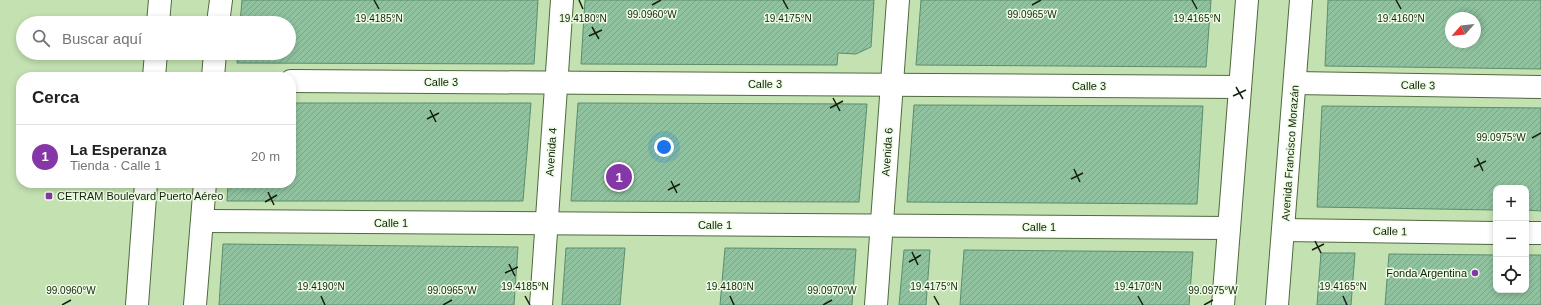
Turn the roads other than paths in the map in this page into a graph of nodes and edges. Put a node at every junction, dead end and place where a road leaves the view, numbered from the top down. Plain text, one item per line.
1 (160, 0) edge
2 (220, 0) edge
3 (562, 0) edge
4 (898, 0) edge
5 (1247, 0) edge
6 (1301, 0) edge
7 (159, 16) edge
8 (219, 16) edge
9 (155, 60) edge
10 (214, 60) edge
11 (154, 72) edge
12 (213, 72) edge
13 (296, 81) edge
14 (556, 82) junction
15 (1295, 82) junction
16 (892, 85) junction
17 (1240, 87) junction
18 (1541, 87) edge
19 (146, 188) edge
20 (205, 188) edge
21 (202, 221) junction
22 (546, 224) junction
23 (881, 226) junction
24 (1229, 228) junction
25 (1284, 230) junction
26 (1493, 233) edge
27 (1529, 233) edge
28 (1541, 233) edge
29 (137, 305) edge
30 (196, 305) edge
31 (540, 305) edge
32 (876, 305) edge
33 (1223, 305) edge
34 (1277, 305) edge

1 - 7 street
2 - 8 street
3 - 14 street, Avenida 4
4 - 16 street, Avenida 6
5 - 17 street
6 - 15 street, Avenida Francisco Morazán
9 - 11 street
10 - 12 street
13 - 14 street, Calle 3
14 - 16 street, Calle 3
14 - 22 street, Avenida 4
15 - 18 street, Calle 3
15 - 25 street, Avenida Francisco Morazán
16 - 17 street, Calle 3
16 - 23 street, Avenida 6
17 - 24 street
19 - 29 street
20 - 21 street
21 - 22 street, Calle 1
21 - 30 street
22 - 23 street, Calle 1
22 - 31 street, Avenida 4
23 - 24 street, Calle 1
23 - 32 street, Avenida 6
24 - 33 street
25 - 26 street, Calle 1
25 - 34 street, Avenida Francisco Morazán
27 - 28 street

